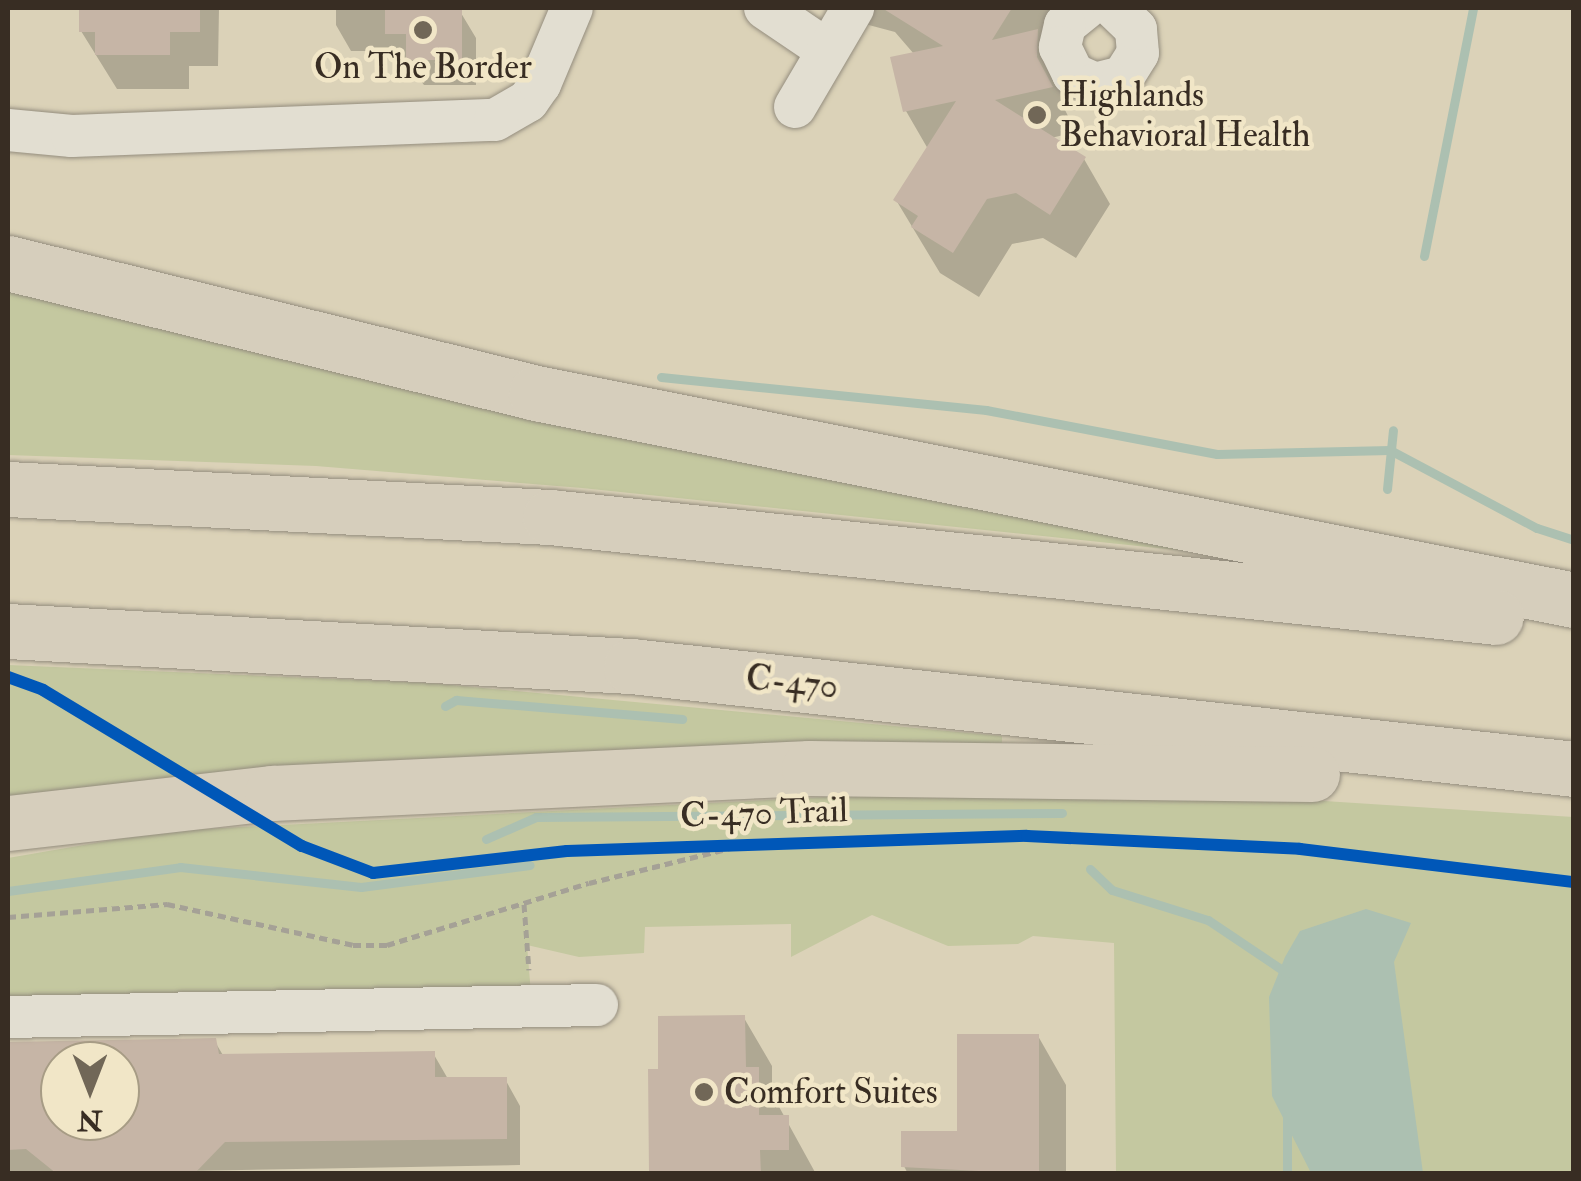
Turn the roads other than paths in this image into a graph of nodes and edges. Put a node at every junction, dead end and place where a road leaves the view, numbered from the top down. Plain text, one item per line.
1 (572, 8) edge
2 (765, 8) edge
3 (853, 8) edge
4 (1086, 8) edge
5 (1114, 8) edge
6 (827, 50) junction
7 (795, 107) dead end
8 (8, 130) edge
9 (17, 258) edge
10 (8, 489) edge
11 (1574, 600) edge
12 (1574, 626) edge
13 (8, 632) edge
14 (1574, 769) edge
15 (1574, 797) edge
16 (8, 823) edge
17 (597, 1006) dead end
18 (8, 1017) edge

1 - 8 lane
2 - 6 lane
3 - 6 lane
4 - 5 lane
6 - 7 lane
9 - 11 highway
10 - 12 highway
13 - 14 highway, C-470
15 - 16 highway
17 - 18 lane

